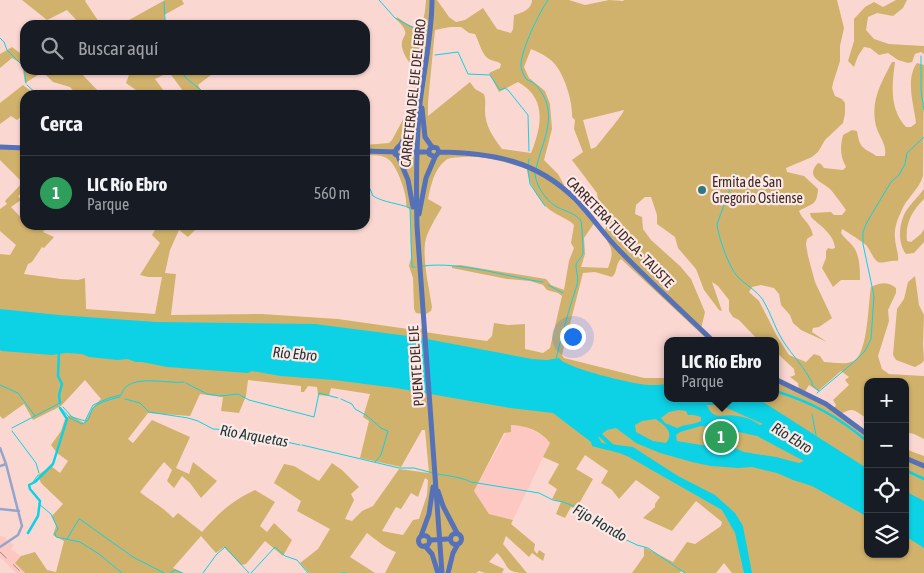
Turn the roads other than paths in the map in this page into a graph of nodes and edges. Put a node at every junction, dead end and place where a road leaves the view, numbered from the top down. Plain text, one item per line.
1 (432, 0) edge
2 (428, 46) junction
3 (425, 65) junction
4 (0, 147) edge
5 (432, 147) junction
6 (20, 148) edge
7 (370, 151) edge
8 (397, 152) junction
9 (427, 152) junction
10 (439, 152) junction
11 (435, 157) junction
12 (419, 254) junction
13 (420, 272) junction
14 (423, 308) joint
15 (709, 337) edge
16 (779, 381) edge
17 (864, 432) edge
18 (432, 438) junction
19 (0, 448) edge
20 (432, 452) junction
21 (909, 460) edge
22 (6, 464) junction
23 (0, 466) edge
24 (924, 466) edge
25 (0, 508) edge
26 (19, 511) junction
27 (457, 533) junction
28 (422, 536) junction
29 (449, 539) junction
30 (431, 540) junction
31 (458, 544) junction
32 (425, 546) junction
33 (0, 547) edge
34 (438, 573) edge
35 (442, 573) edge
36 (448, 573) edge

1 - 2 main road, CARRETERA DEL EJE DEL EBRO
2 - 3 main road, CARRETERA DEL EJE DEL EBRO
2 - 5 main road
3 - 8 main road
3 - 12 main road, CARRETERA DEL EJE DEL EBRO
4 - 6 main road
5 - 9 main road
5 - 10 main road
7 - 8 main road
8 - 9 main road, bridge
8 - 13 main road
9 - 11 main road
10 - 11 main road
10 - 15 main road, CARRETERA TUDELA - TAUSTE
11 - 12 main road
12 - 13 main road, CARRETERA DEL EJE DEL EBRO
13 - 14 main road, CARRETERA DEL EJE DEL EBRO
14 - 18 main road, PUENTE DEL EJE
16 - 17 main road
18 - 20 main road
18 - 27 main road
19 - 22 street
20 - 28 main road
20 - 35 main road
21 - 24 main road
22 - 23 street
22 - 26 street
25 - 26 street
26 - 33 street
27 - 29 main road
27 - 31 main road
28 - 30 main road
28 - 32 main road
29 - 30 main road, bridge
29 - 31 main road
30 - 32 main road
31 - 36 main road
32 - 34 main road

